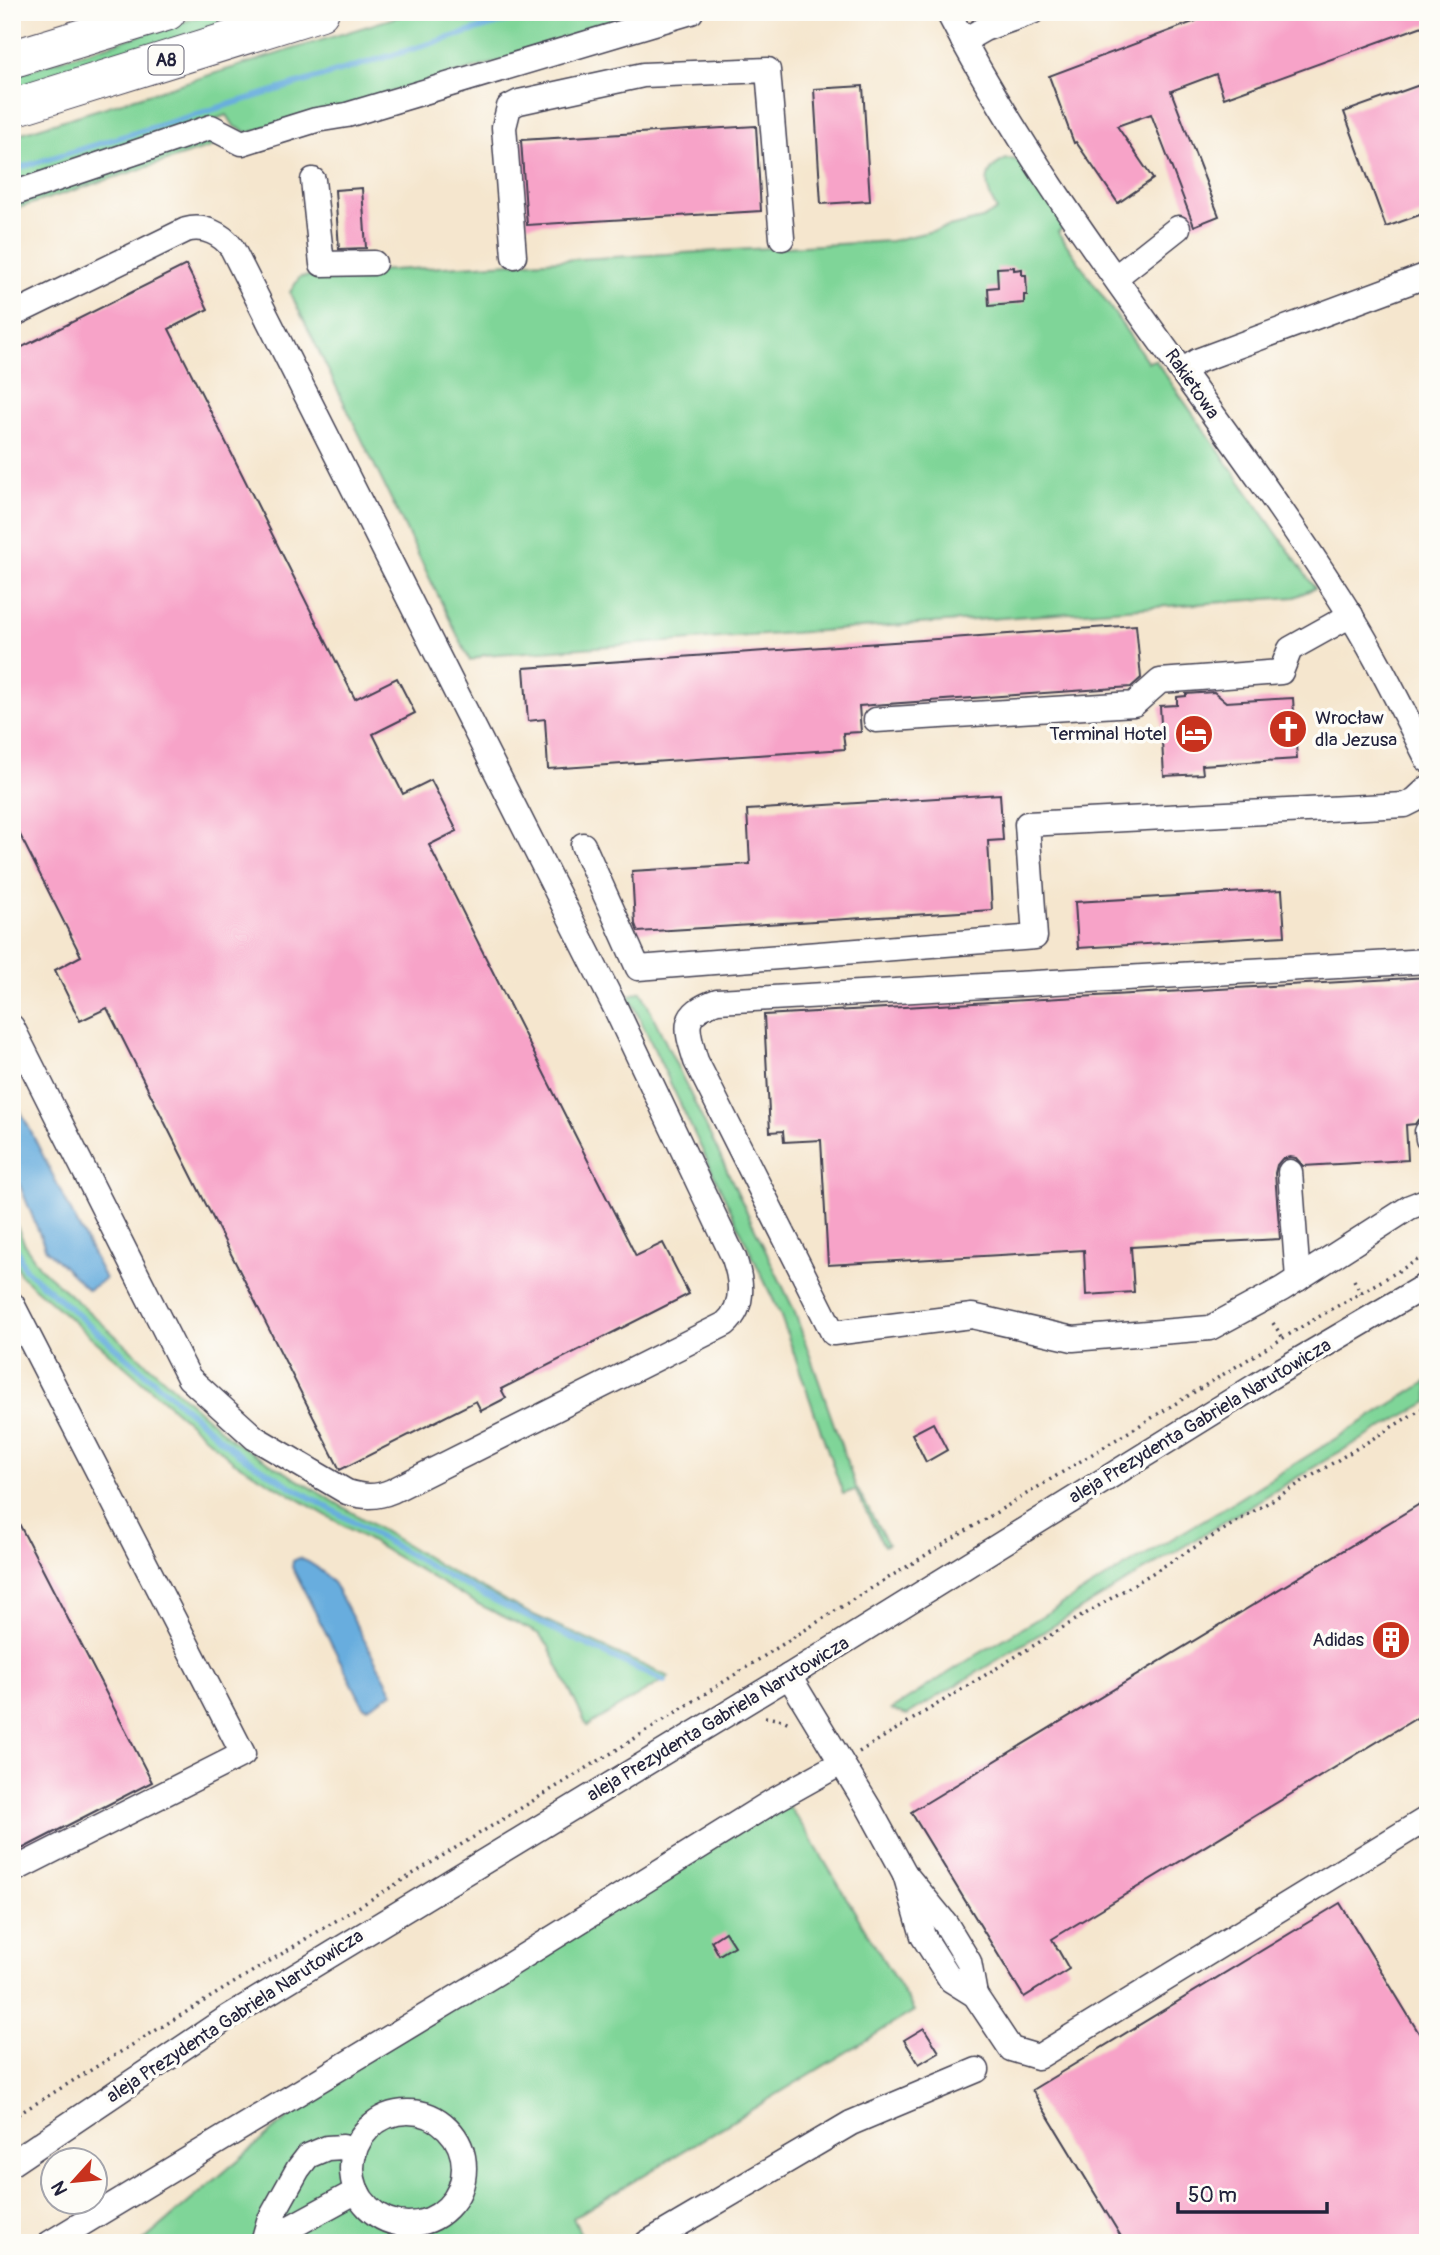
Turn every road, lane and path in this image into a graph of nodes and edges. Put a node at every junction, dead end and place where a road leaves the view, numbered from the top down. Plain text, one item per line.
1 (167, 12) edge
2 (320, 12) edge
3 (691, 12) edge
4 (948, 12) edge
5 (1032, 12) edge
6 (963, 41) junction
7 (12, 59) edge
8 (12, 108) edge
9 (313, 180) dead end
10 (12, 194) edge
11 (1178, 228) dead end
12 (782, 238) dead end
13 (514, 256) dead end
14 (373, 263) dead end
15 (1428, 275) edge
16 (1116, 277) junction
17 (12, 315) edge
18 (1183, 371) junction
19 (1351, 615) junction
20 (876, 720) dead end
21 (1428, 760) edge
22 (1428, 788) edge
23 (583, 845) dead end
24 (1428, 961) edge
25 (12, 1027) edge
26 (1427, 1132) edge
27 (1428, 1139) edge
28 (1290, 1172) dead end
29 (1428, 1200) edge
30 (1428, 1254) edge
31 (1298, 1279) junction
32 (1428, 1284) edge
33 (12, 1304) edge
34 (1428, 1405) edge
35 (730, 1676) junction
36 (789, 1676) junction
37 (745, 1703) junction
38 (796, 1728) dead end
39 (841, 1763) junction
40 (1428, 1818) edge
41 (12, 1871) edge
42 (976, 2070) dead end
43 (12, 2118) edge
44 (354, 2154) junction
45 (13, 2162) edge
46 (357, 2191) junction
47 (263, 2242) edge
48 (50, 2243) edge
49 (647, 2243) edge

1 - 7 highway, A8
2 - 8 highway, A8
3 - 10 street
4 - 6 street, Rakietowa
5 - 6 street
6 - 16 street, Rakietowa
9 - 14 street
11 - 16 street
12 - 13 street
15 - 18 street
16 - 18 street, Rakietowa
17 - 25 street
18 - 19 street, Rakietowa
19 - 20 street
19 - 21 street, Rakietowa
22 - 23 street
24 - 31 street
26 - 27 street
28 - 31 street
29 - 31 street
30 - 35 path
32 - 36 street, aleja Prezydenta Gabriela Narutowicza
33 - 41 street
34 - 39 path
35 - 37 path
35 - 43 path
36 - 37 street, aleja Prezydenta Gabriela Narutowicza
36 - 39 street
37 - 38 path
37 - 45 street, aleja Prezydenta Gabriela Narutowicza
39 - 40 street
39 - 48 street
42 - 49 street
44 - 46 street
44 - 46 street
44 - 47 street
46 - 47 street

